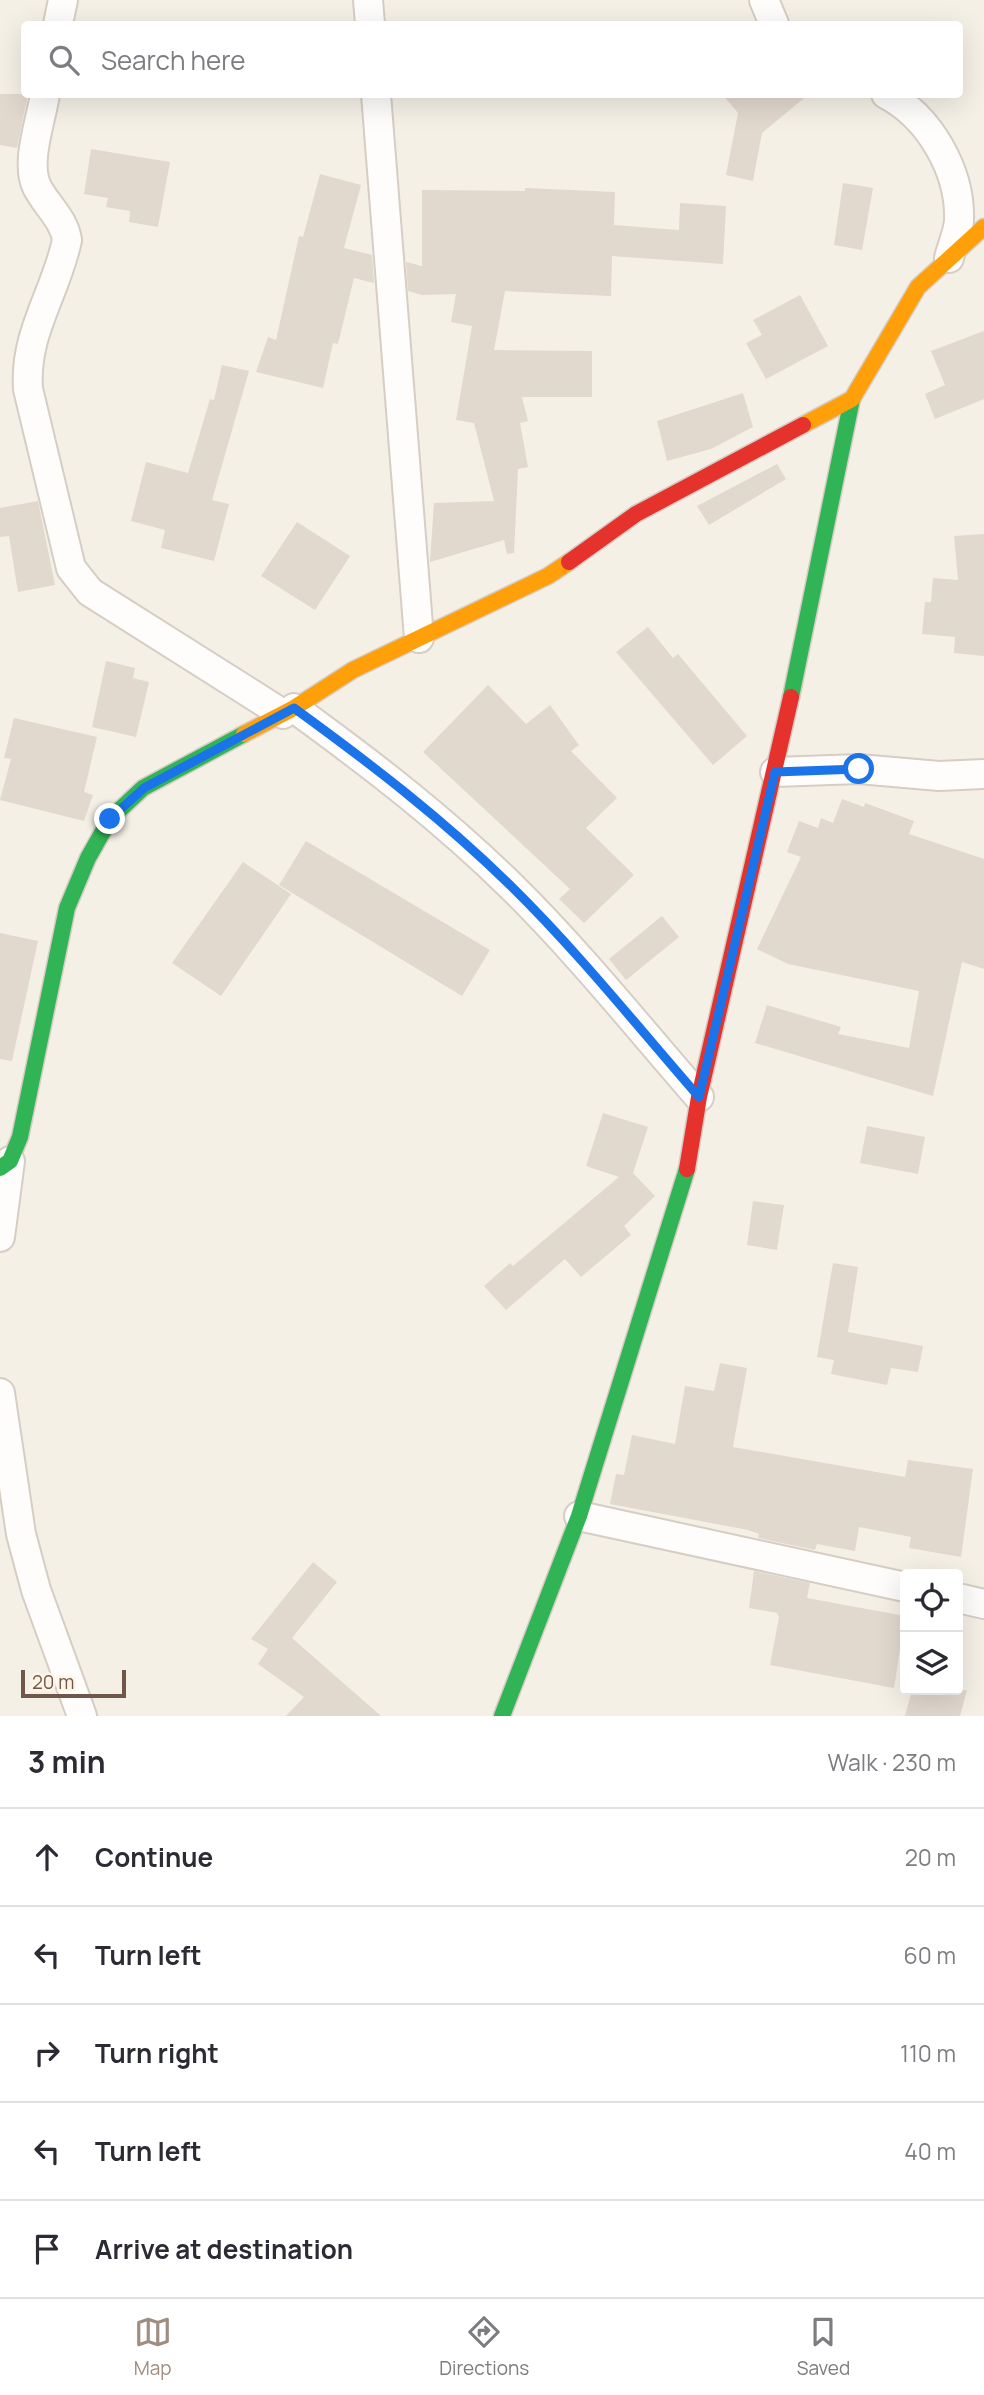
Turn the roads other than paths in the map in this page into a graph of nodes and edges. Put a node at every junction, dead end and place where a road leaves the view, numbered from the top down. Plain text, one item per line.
1 (63, 0) edge
2 (368, 0) edge
3 (764, 0) edge
4 (59, 21) edge
5 (370, 21) edge
6 (773, 21) edge
7 (45, 98) edge
8 (376, 98) edge
9 (892, 98) edge
10 (984, 227) edge
11 (949, 258) junction
12 (852, 399) junction
13 (419, 638) junction
14 (289, 711) junction
15 (775, 772) junction
16 (984, 774) edge
17 (699, 1097) junction
18 (7, 1147) edge
19 (0, 1237) edge
20 (0, 1393) edge
21 (579, 1516) junction
22 (900, 1586) edge
23 (963, 1599) edge
24 (984, 1604) edge
25 (82, 1716) edge
26 (502, 1716) edge

1 - 4 street
2 - 5 street
3 - 6 street
7 - 14 street
8 - 13 street
9 - 11 street
10 - 11 street
11 - 12 street
12 - 13 street
12 - 15 street
13 - 14 street
14 - 17 street
14 - 18 street
15 - 16 street
15 - 17 street
17 - 21 street
18 - 19 street
20 - 25 street
21 - 22 street
21 - 26 street
23 - 24 street

